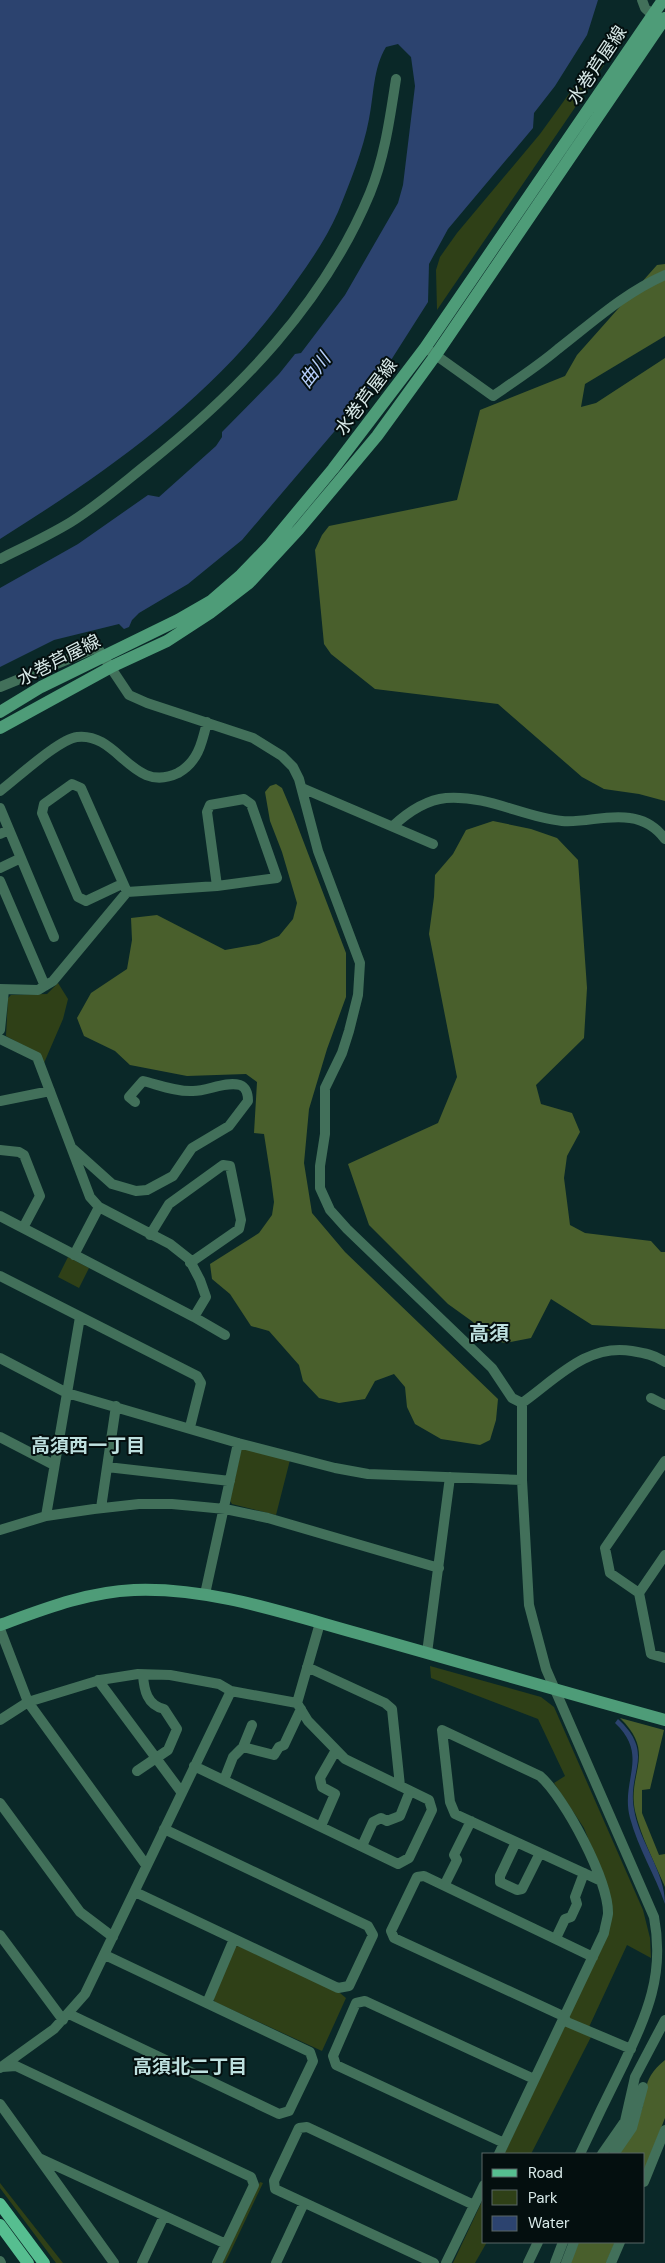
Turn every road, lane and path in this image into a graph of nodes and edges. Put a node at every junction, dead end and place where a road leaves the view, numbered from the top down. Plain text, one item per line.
1 (642, 0) edge
2 (663, 0) edge
3 (661, 20) edge
4 (396, 79) dead end
5 (665, 275) edge
6 (430, 351) junction
7 (0, 559) edge
8 (108, 661) junction
9 (0, 686) edge
10 (0, 712) edge
11 (207, 722) junction
12 (0, 728) edge
13 (302, 788) junction
14 (0, 791) edge
15 (0, 808) edge
16 (393, 826) junction
17 (5, 832) edge
18 (665, 839) edge
19 (434, 844) dead end
20 (21, 858) junction
21 (0, 868) edge
22 (0, 881) edge
23 (217, 886) junction
24 (124, 888) junction
25 (54, 937) dead end
26 (45, 986) junction
27 (2, 989) edge
28 (0, 1030) edge
29 (0, 1039) edge
30 (50, 1091) junction
31 (0, 1101) edge
32 (135, 1102) dead end
33 (73, 1149) junction
34 (0, 1150) edge
35 (99, 1207) junction
36 (0, 1216) edge
37 (23, 1228) junction
38 (150, 1235) junction
39 (74, 1255) junction
40 (190, 1263) junction
41 (0, 1276) edge
42 (80, 1317) junction
43 (194, 1317) junction
44 (225, 1335) dead end
45 (0, 1358) edge
46 (665, 1362) edge
47 (66, 1393) junction
48 (651, 1398) dead end
49 (522, 1403) junction
50 (665, 1405) edge
51 (116, 1406) junction
52 (190, 1427) junction
53 (0, 1437) edge
54 (238, 1443) junction
55 (665, 1461) edge
56 (54, 1465) junction
57 (107, 1467) junction
58 (450, 1477) junction
59 (522, 1480) junction
60 (230, 1481) junction
61 (101, 1508) junction
62 (225, 1509) junction
63 (46, 1516) junction
64 (0, 1530) edge
65 (665, 1555) edge
66 (439, 1568) junction
67 (639, 1593) junction
68 (205, 1594) junction
69 (320, 1623) junction
70 (0, 1627) edge
71 (427, 1653) junction
72 (665, 1658) edge
73 (307, 1667) junction
74 (143, 1675) junction
75 (98, 1680) junction
76 (232, 1690) junction
77 (557, 1691) junction
78 (28, 1702) junction
79 (299, 1706) junction
80 (0, 1720) edge
81 (665, 1720) edge
82 (252, 1725) dead end
83 (242, 1747) junction
84 (336, 1750) junction
85 (156, 1758) junction
86 (194, 1766) junction
87 (136, 1771) dead end
88 (224, 1780) junction
89 (400, 1786) junction
90 (410, 1791) junction
91 (182, 1793) junction
92 (0, 1804) edge
93 (471, 1821) junction
94 (321, 1826) junction
95 (164, 1829) junction
96 (516, 1842) junction
97 (362, 1846) junction
98 (540, 1853) junction
99 (146, 1865) junction
100 (584, 1873) junction
101 (600, 1880) junction
102 (445, 1884) junction
103 (135, 1892) junction
104 (0, 1935) edge
105 (112, 1937) junction
106 (556, 1938) junction
107 (234, 1939) junction
108 (105, 1955) junction
109 (593, 1956) junction
110 (662, 1962) edge
111 (207, 2003) junction
112 (563, 2016) junction
113 (66, 2017) junction
114 (665, 2020) edge
115 (630, 2048) junction
116 (0, 2067) edge
117 (534, 2079) junction
118 (643, 2087) dead end
119 (0, 2104) edge
120 (664, 2133) edge
121 (504, 2142) junction
122 (499, 2153) edge
123 (580, 2153) edge
124 (603, 2153) edge
125 (615, 2153) edge
126 (39, 2158) junction
127 (645, 2180) edge
128 (482, 2188) edge
129 (304, 2203) junction
130 (0, 2204) edge
131 (474, 2205) junction
132 (164, 2216) junction
133 (0, 2225) edge
134 (538, 2243) edge
135 (563, 2243) edge
136 (574, 2243) edge
137 (620, 2243) edge
138 (226, 2244) junction
139 (28, 2263) edge
140 (44, 2263) edge
141 (114, 2263) edge
142 (142, 2263) edge
143 (217, 2263) edge
144 (276, 2263) edge
145 (434, 2263) edge
146 (446, 2263) edge
147 (528, 2263) edge
148 (555, 2263) edge
149 (566, 2263) edge
150 (611, 2263) edge

1 - 3 street
2 - 3 main road, 水巻芦屋線
3 - 6 main road, 水巻芦屋線
4 - 7 street
5 - 6 street
6 - 8 main road, 水巻芦屋線
8 - 9 street
8 - 10 main road, 水巻芦屋線
8 - 11 street
8 - 12 main road, 水巻芦屋線
11 - 13 street
11 - 14 street
13 - 16 street
13 - 49 street
15 - 17 street
16 - 18 street
16 - 19 street
17 - 20 street
20 - 21 street
20 - 25 street
22 - 26 street
23 - 23 street
23 - 24 street
24 - 24 street
24 - 26 street
26 - 27 street
27 - 28 street
29 - 30 street
30 - 31 street
30 - 33 street
32 - 33 street
33 - 35 street
34 - 37 street
35 - 38 street
35 - 39 street
36 - 37 street
37 - 39 street
38 - 40 street
38 - 40 street
39 - 43 street
40 - 43 street
41 - 42 street
42 - 47 street
42 - 52 street
43 - 44 street
45 - 47 street
46 - 49 street
47 - 51 street
47 - 56 street
48 - 50 street
49 - 59 street
51 - 52 street
51 - 57 street
52 - 54 street
53 - 56 street
54 - 58 street
54 - 60 street
55 - 67 street
56 - 63 street
57 - 60 street
57 - 61 street
58 - 59 street
58 - 66 street
59 - 77 street
60 - 62 street
61 - 62 street
61 - 63 street
62 - 66 street
62 - 68 street
63 - 64 street
65 - 67 street
66 - 71 street
67 - 72 street
68 - 69 main road
68 - 70 main road
69 - 71 main road
69 - 73 street
70 - 78 street
71 - 77 main road
73 - 79 street
73 - 89 street
74 - 75 street
74 - 76 street
74 - 85 street
75 - 78 street
75 - 85 street
76 - 79 street
76 - 86 street
77 - 81 main road
77 - 110 street
78 - 80 street
78 - 99 street
79 - 83 street
79 - 84 street
82 - 83 street
83 - 88 street
84 - 89 street
84 - 94 street
85 - 87 street
85 - 91 street
86 - 88 street
86 - 91 street
88 - 94 street
89 - 90 street
90 - 97 street
90 - 97 street
91 - 95 street
92 - 105 street
93 - 96 street
93 - 101 street
93 - 102 street
94 - 97 street
95 - 99 street
95 - 107 street
96 - 98 street
96 - 98 street
98 - 100 street
99 - 103 street
100 - 101 street
100 - 106 street
101 - 109 street
102 - 106 street
102 - 112 street
103 - 105 street
103 - 107 street
104 - 113 street
105 - 108 street
106 - 109 street
107 - 111 street
108 - 111 street
108 - 113 street
109 - 112 street
110 - 115 street
111 - 113 street
112 - 115 street
112 - 117 street
113 - 116 street
114 - 124 street
115 - 123 street
116 - 138 street
117 - 121 street
117 - 121 street
118 - 125 street
119 - 126 street
120 - 127 street
121 - 122 street
126 - 132 street
126 - 141 street
128 - 131 street
129 - 131 street
129 - 144 street
129 - 145 street
130 - 140 main road
131 - 146 street
132 - 138 street
132 - 142 street
133 - 139 main road
134 - 147 street
135 - 148 street
136 - 149 street
137 - 150 street
138 - 143 street

